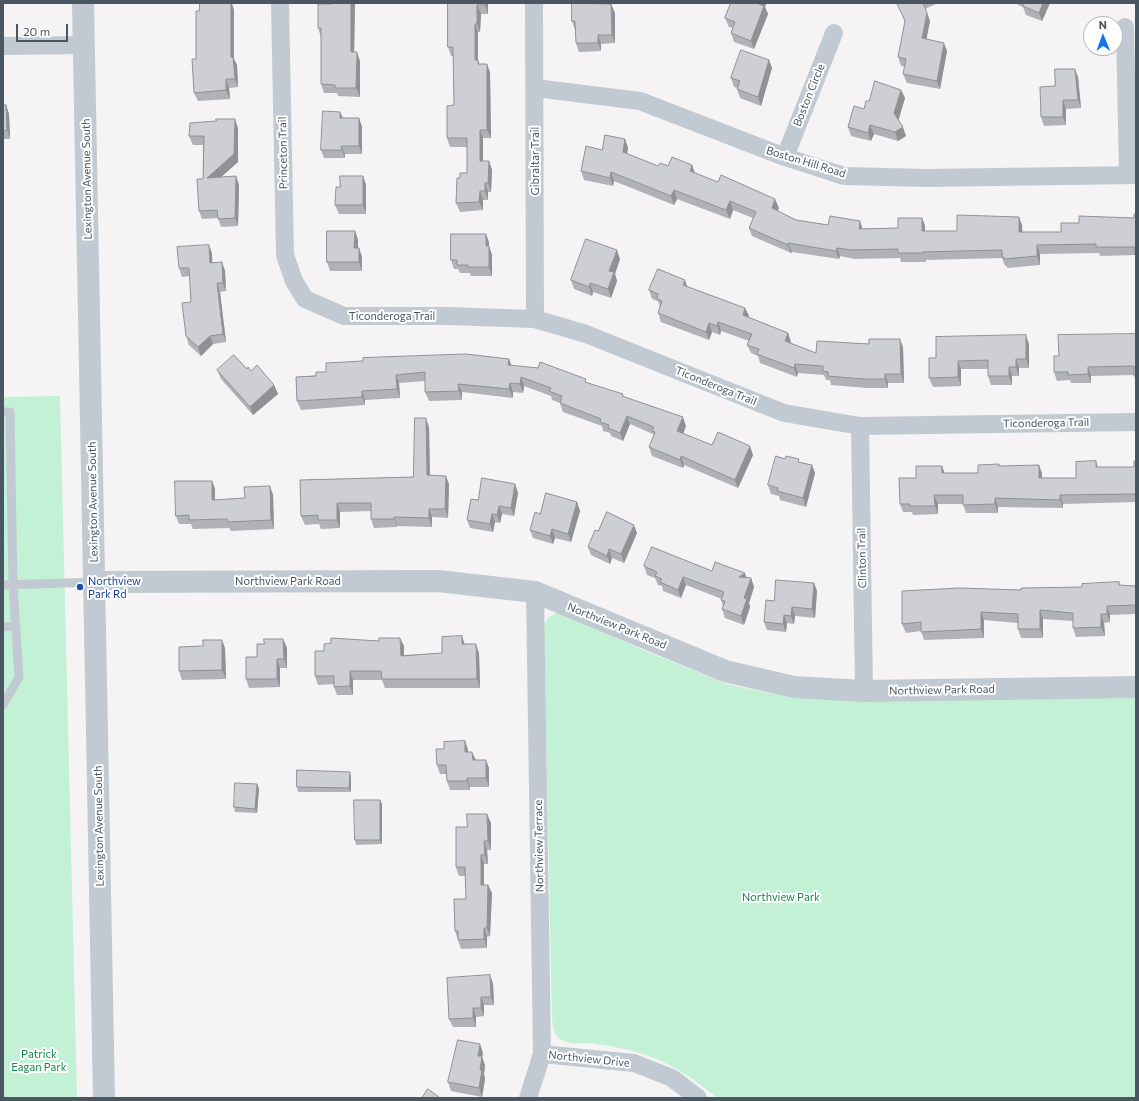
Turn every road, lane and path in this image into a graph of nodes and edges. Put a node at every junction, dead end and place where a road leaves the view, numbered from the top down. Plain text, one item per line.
1 (83, 3) edge
2 (280, 3) edge
3 (534, 3) edge
4 (1125, 27) dead end
5 (834, 33) dead end
6 (84, 45) junction
7 (3, 46) edge
8 (535, 88) junction
9 (785, 157) junction
10 (1132, 175) edge
11 (305, 299) joint
12 (535, 319) junction
13 (3, 412) edge
14 (1136, 422) edge
15 (860, 426) junction
16 (95, 582) junction
17 (3, 585) edge
18 (14, 585) junction
19 (535, 592) junction
20 (16, 626) junction
21 (3, 627) edge
22 (1136, 687) edge
23 (864, 691) junction
24 (3, 706) edge
25 (542, 1054) junction
26 (104, 1098) edge
27 (528, 1098) edge
28 (698, 1098) edge

1 - 6 street, Lexington Avenue South
2 - 11 street, Princeton Trail
3 - 8 street, Gibraltar Trail
4 - 10 street
5 - 9 street, Boston Circle
6 - 7 street
6 - 16 street, Lexington Avenue South
8 - 9 street, Boston Hill Road
8 - 12 street, Gibraltar Trail
9 - 10 street, Boston Hill Road
11 - 12 street, Ticonderoga Trail
12 - 15 street, Ticonderoga Trail
13 - 18 lane
14 - 15 street, Ticonderoga Trail
15 - 23 street, Clinton Trail
16 - 18 lane
16 - 19 street, Northview Park Road
16 - 26 street, Lexington Avenue South
17 - 18 lane
18 - 20 lane
19 - 23 street, Northview Park Road
19 - 25 street, Northview Terrace
20 - 21 lane
20 - 24 lane
22 - 23 street, Northview Park Road
25 - 27 street, Northview Terrace
25 - 28 street, Northview Drive

